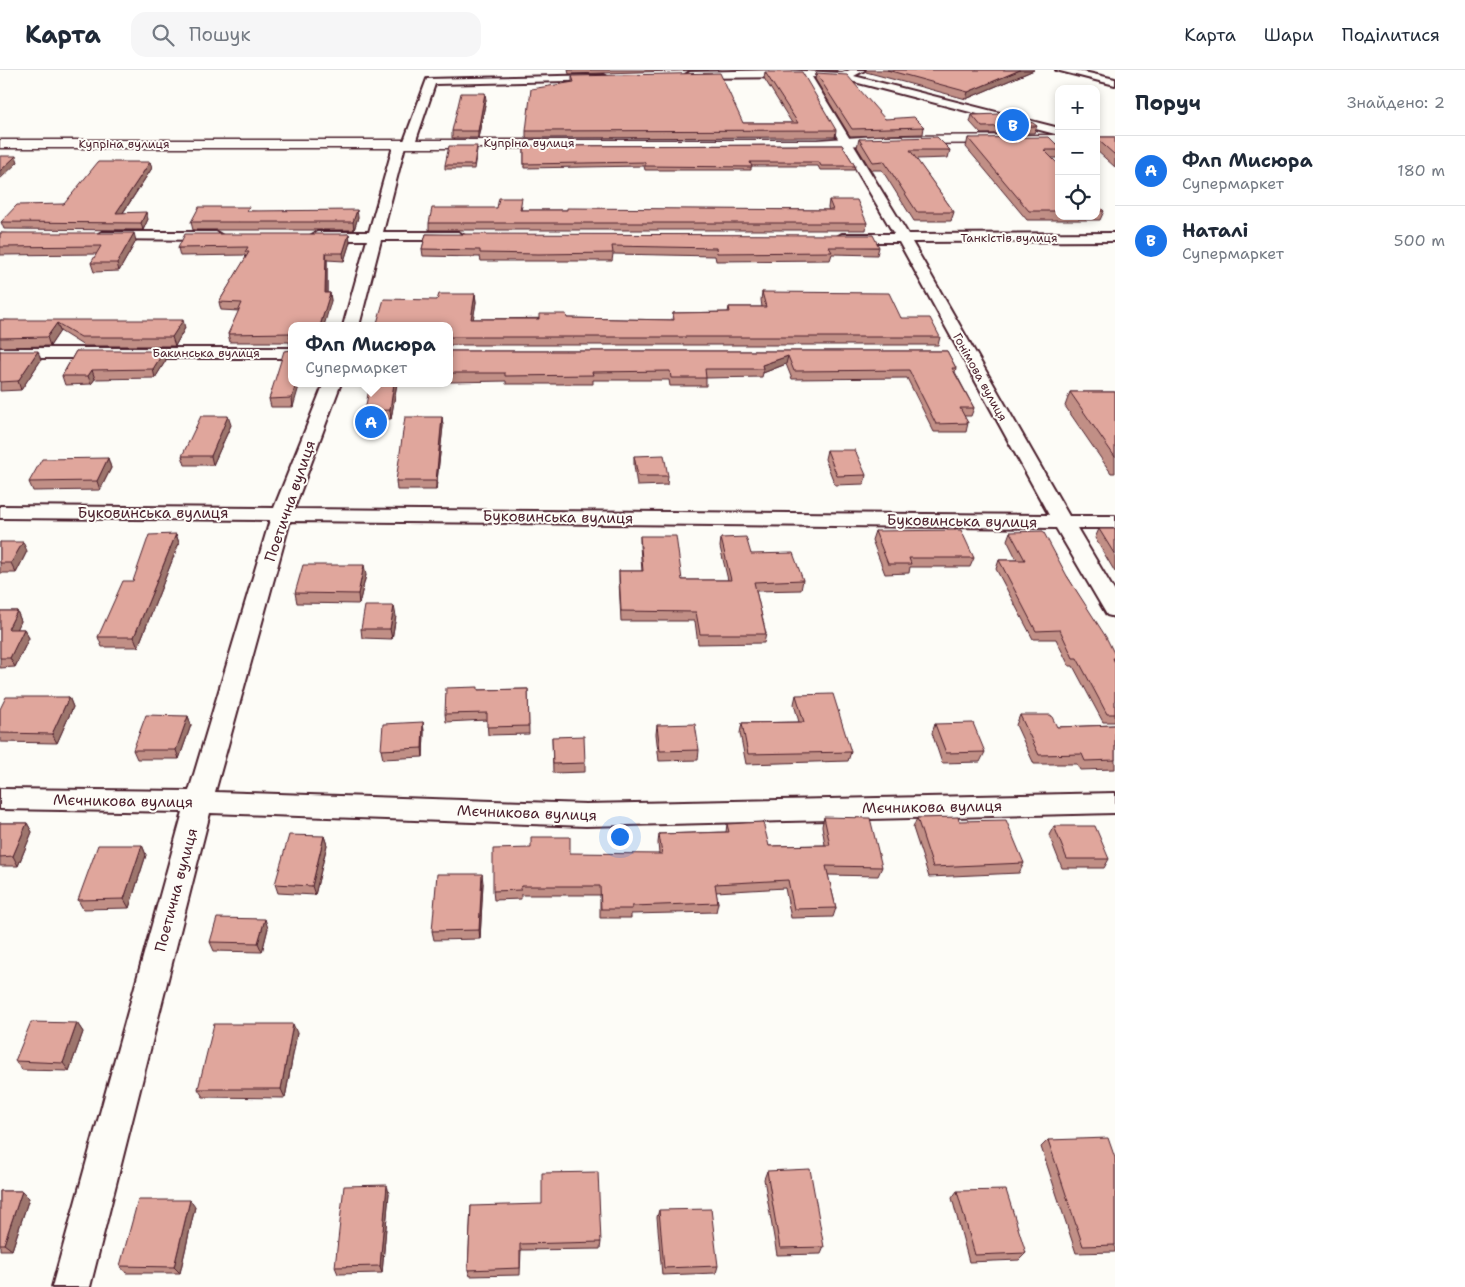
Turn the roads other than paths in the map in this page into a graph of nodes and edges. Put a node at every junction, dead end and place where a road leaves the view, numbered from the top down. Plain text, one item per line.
1 (860, 70) edge
2 (1061, 70) edge
3 (783, 72) edge
4 (805, 74) junction
5 (675, 75) edge
6 (843, 76) junction
7 (614, 78) edge
8 (1115, 82) edge
9 (1055, 131) edge
10 (1055, 139) edge
11 (848, 142) junction
12 (404, 143) junction
13 (0, 144) edge
14 (89, 236) edge
15 (227, 236) edge
16 (306, 236) edge
17 (375, 236) junction
18 (474, 236) edge
19 (1115, 237) edge
20 (833, 238) edge
21 (902, 238) junction
22 (352, 322) edge
23 (946, 352) edge
24 (966, 352) junction
25 (0, 353) edge
26 (288, 353) edge
27 (330, 387) edge
28 (0, 512) edge
29 (282, 514) junction
30 (1062, 522) junction
31 (1115, 522) edge
32 (1115, 610) edge
33 (0, 799) edge
34 (199, 802) junction
35 (1115, 803) edge
36 (71, 1287) edge

1 - 6 street
2 - 8 street
3 - 4 street
3 - 5 street
4 - 6 street
4 - 11 street, Гонімова вулиця
6 - 9 street
7 - 12 street
10 - 11 main road, Купріна вулиця
11 - 12 main road, Купріна вулиця
11 - 21 street, Гонімова вулиця
12 - 13 main road, Купріна вулиця
12 - 17 street
14 - 15 street
16 - 17 street
17 - 18 street
17 - 22 street
19 - 21 street, Танкістів вулиця
20 - 21 street, Танкістів вулиця
21 - 24 street, Гонімова вулиця
23 - 24 street
24 - 30 street, Гонімова вулиця
25 - 26 street, Бакинська вулиця
27 - 29 street, Поетична вулиця
28 - 29 street, Буковинська вулиця
29 - 30 street, Буковинська вулиця
29 - 34 street, Поетична вулиця
30 - 31 street, Буковинська вулиця
30 - 32 street, Гонімова вулиця
33 - 34 street, Мєчникова вулиця
34 - 35 street, Мєчникова вулиця
34 - 36 street, Поетична вулиця

